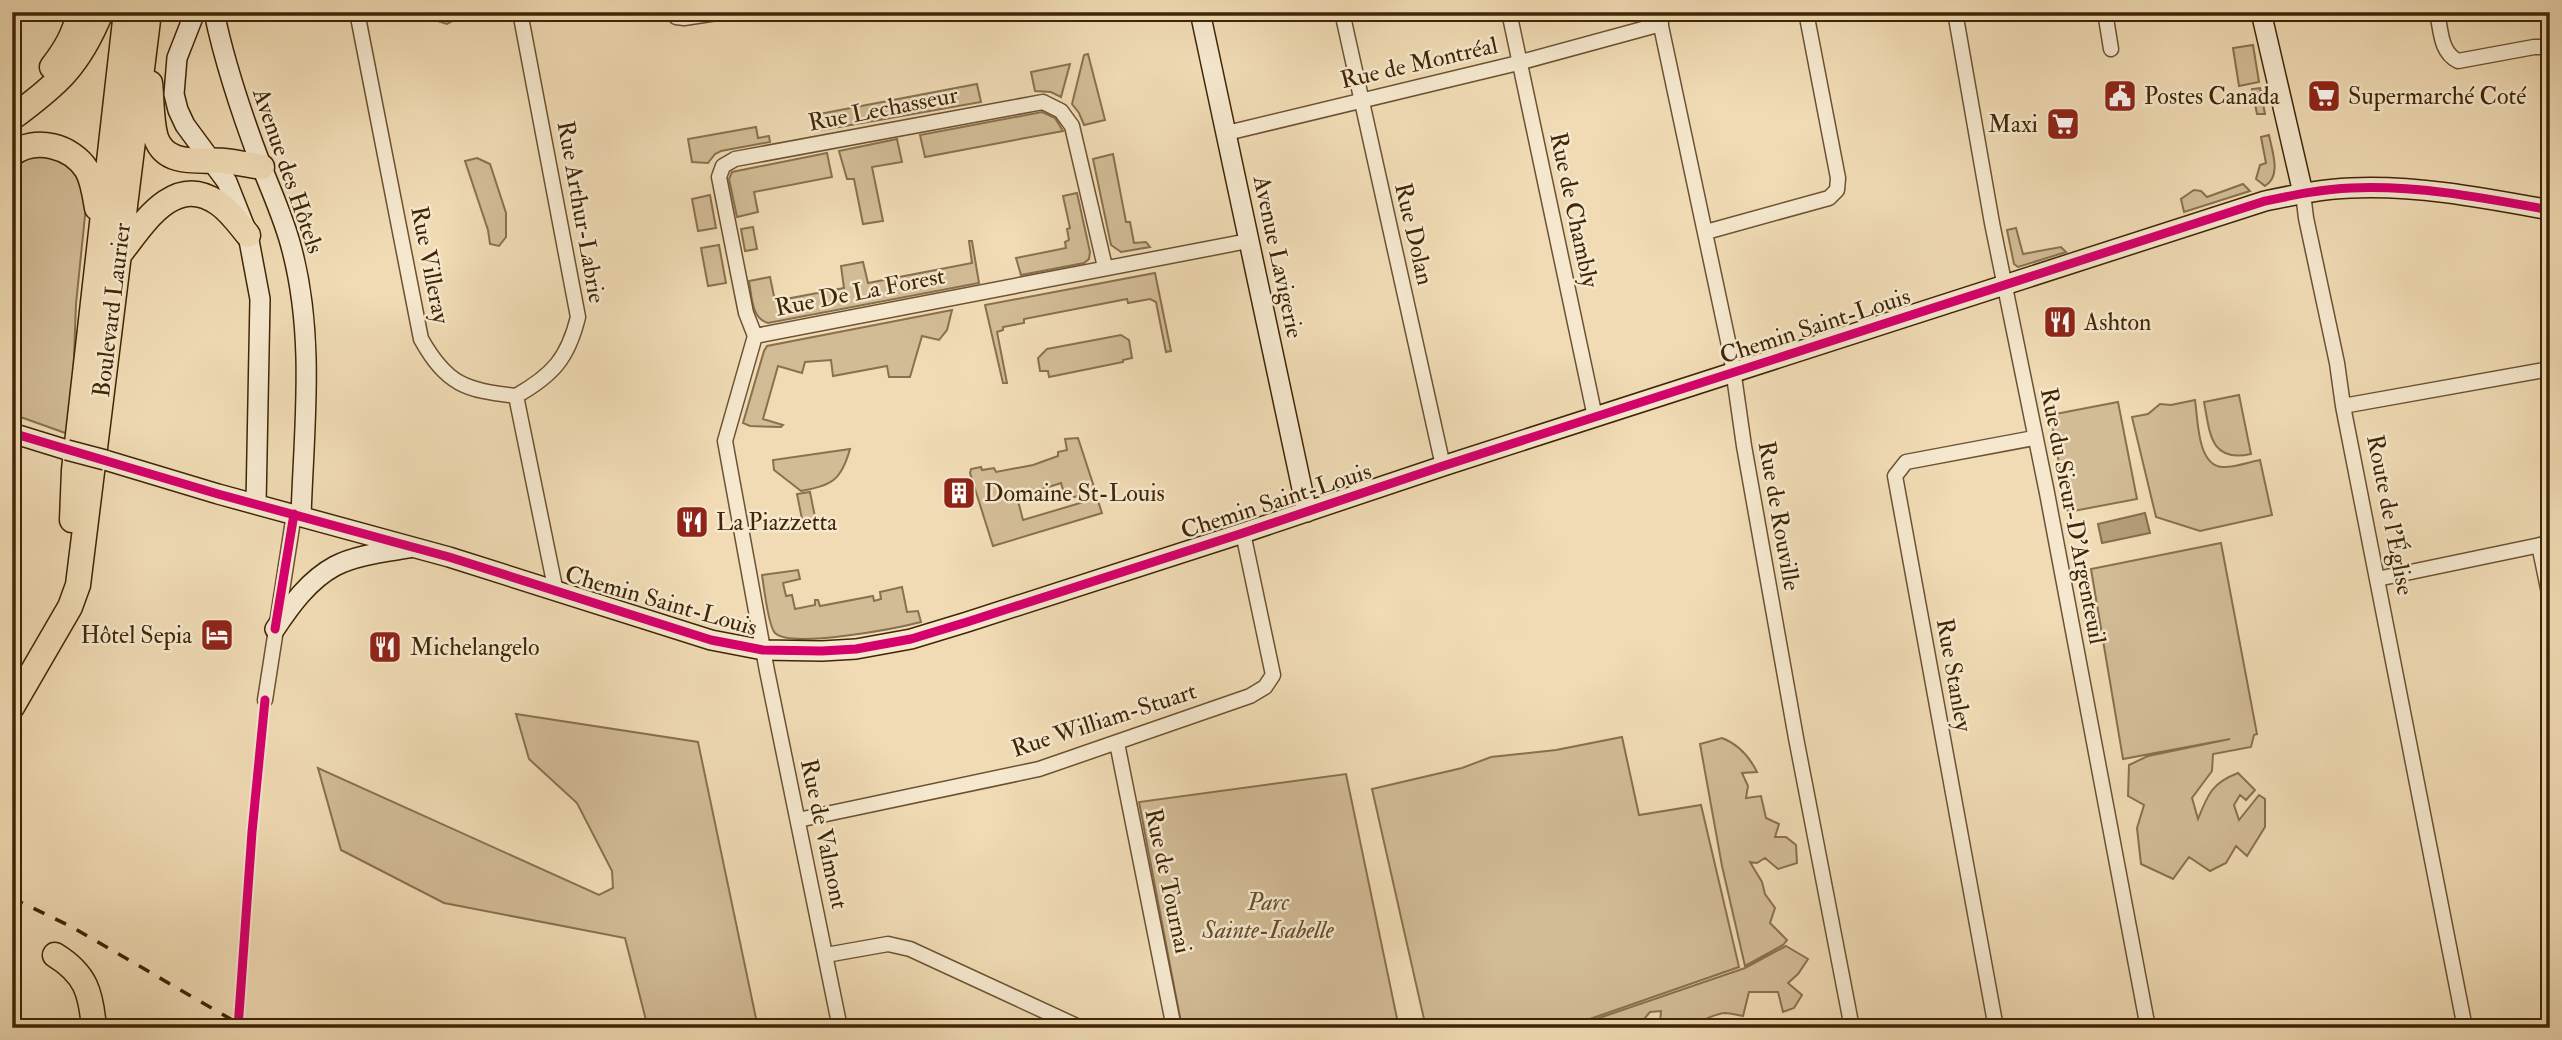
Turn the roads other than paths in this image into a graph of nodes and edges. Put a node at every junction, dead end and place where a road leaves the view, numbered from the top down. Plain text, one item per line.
1 (79, 12) edge
2 (101, 12) edge
3 (126, 12) edge
4 (149, 12) edge
5 (195, 12) edge
6 (214, 12) edge
7 (356, 12) edge
8 (520, 12) edge
9 (723, 12) edge
10 (1200, 12) edge
11 (1342, 12) edge
12 (1509, 12) edge
13 (1806, 12) edge
14 (1955, 12) edge
15 (2105, 12) edge
16 (2261, 12) edge
17 (2437, 12) edge
18 (674, 15) edge
19 (1660, 18) edge
20 (146, 39) junction
21 (2550, 47) edge
22 (2111, 49) dead end
23 (1518, 63) junction
24 (1362, 100) junction
25 (12, 116) edge
26 (1227, 133) junction
27 (12, 154) edge
28 (209, 160) junction
29 (262, 167) junction
30 (2303, 193) junction
31 (2550, 210) edge
32 (101, 231) junction
33 (1706, 232) junction
34 (248, 234) junction
35 (1248, 242) junction
36 (118, 257) junction
37 (1105, 267) junction
38 (2005, 284) junction
39 (755, 336) junction
40 (2550, 369) edge
41 (1734, 372) junction
42 (516, 396) junction
43 (2343, 406) junction
44 (1595, 417) junction
45 (12, 433) edge
46 (2035, 438) junction
47 (1443, 466) junction
48 (256, 504) junction
49 (1307, 512) junction
50 (297, 515) junction
51 (1243, 533) junction
52 (2544, 544) edge
53 (417, 547) junction
54 (2377, 579) junction
55 (556, 592) junction
56 (2550, 598) edge
57 (70, 607) junction
58 (275, 629) junction
59 (763, 650) junction
60 (265, 700) dead end
61 (12, 708) edge
62 (1117, 743) junction
63 (798, 820) junction
64 (55, 955) dead end
65 (826, 955) junction
66 (1848, 1027) edge
67 (94, 1028) edge
68 (840, 1028) edge
69 (1081, 1028) edge
70 (1174, 1028) edge
71 (1996, 1028) edge
72 (2148, 1028) edge
73 (2465, 1028) edge

1 - 25 highway
2 - 25 highway
3 - 32 highway, Boulevard Laurier
4 - 20 highway, Boulevard Laurier
5 - 28 street
6 - 29 street, Avenue des Hôtels
7 - 42 street, Rue Villeray
8 - 42 street, Rue Arthur-Labrie
9 - 18 street
10 - 26 street, Avenue Lavigerie
11 - 24 street, Rue Dolan
12 - 23 street, Rue de Chambly
13 - 33 street
14 - 38 street, Rue du Sieur-D'Argenteuil
15 - 22 street
16 - 30 street, Route de l'Église
17 - 21 street
19 - 23 street, Rue de Montréal
19 - 33 street, Rue de Rouville
20 - 28 highway
20 - 36 highway, Boulevard Laurier
23 - 24 street, Rue de Montréal
23 - 44 street, Rue de Chambly
24 - 26 street, Rue de Montréal
24 - 47 street, Rue Dolan
26 - 35 street, Avenue Lavigerie
27 - 32 highway
28 - 29 highway
28 - 34 street
29 - 50 street, Avenue des Hôtels
30 - 31 street, Chemin Saint-Louis
30 - 38 street, Chemin Saint-Louis
30 - 43 street, Route de l'Église
32 - 57 highway, Boulevard Laurier
33 - 41 street, Rue de Rouville
34 - 36 highway
34 - 48 street
35 - 37 street, Rue De La Forest
35 - 49 street, Avenue Lavigerie
36 - 57 highway, Boulevard Laurier
37 - 39 street, Rue De La Forest
37 - 39 street, Rue Lechasseur
38 - 41 street, Chemin Saint-Louis
38 - 46 street, Rue du Sieur-D'Argenteuil
39 - 59 street, Rue De La Forest
40 - 43 street
41 - 44 street, Chemin Saint-Louis
41 - 66 street, Rue de Rouville
42 - 55 street
43 - 54 street, Route de l'Église
44 - 47 street, Chemin Saint-Louis
45 - 48 street, Chemin Saint-Louis, bridge
46 - 71 street, Rue Stanley
46 - 72 street, Rue du Sieur-D'Argenteuil
47 - 49 street, Chemin Saint-Louis
48 - 50 street, Chemin Saint-Louis
49 - 51 street, Chemin Saint-Louis
50 - 53 street, Chemin Saint-Louis
50 - 58 street, Avenue des Hôtels
51 - 59 street, Chemin Saint-Louis
51 - 62 street, Rue William-Stuart
52 - 54 street
52 - 56 street
53 - 55 street, Chemin Saint-Louis
53 - 58 street
54 - 73 street, Route de l'Église
55 - 59 street, Chemin Saint-Louis
57 - 61 highway, Boulevard Laurier
58 - 60 street, Avenue des Hôtels
59 - 63 street, Rue de Valmont
62 - 63 street, Rue William-Stuart
62 - 70 street, Rue de Tournai
63 - 65 street, Rue de Valmont
64 - 67 highway
65 - 68 street, Rue de Valmont
65 - 69 street

